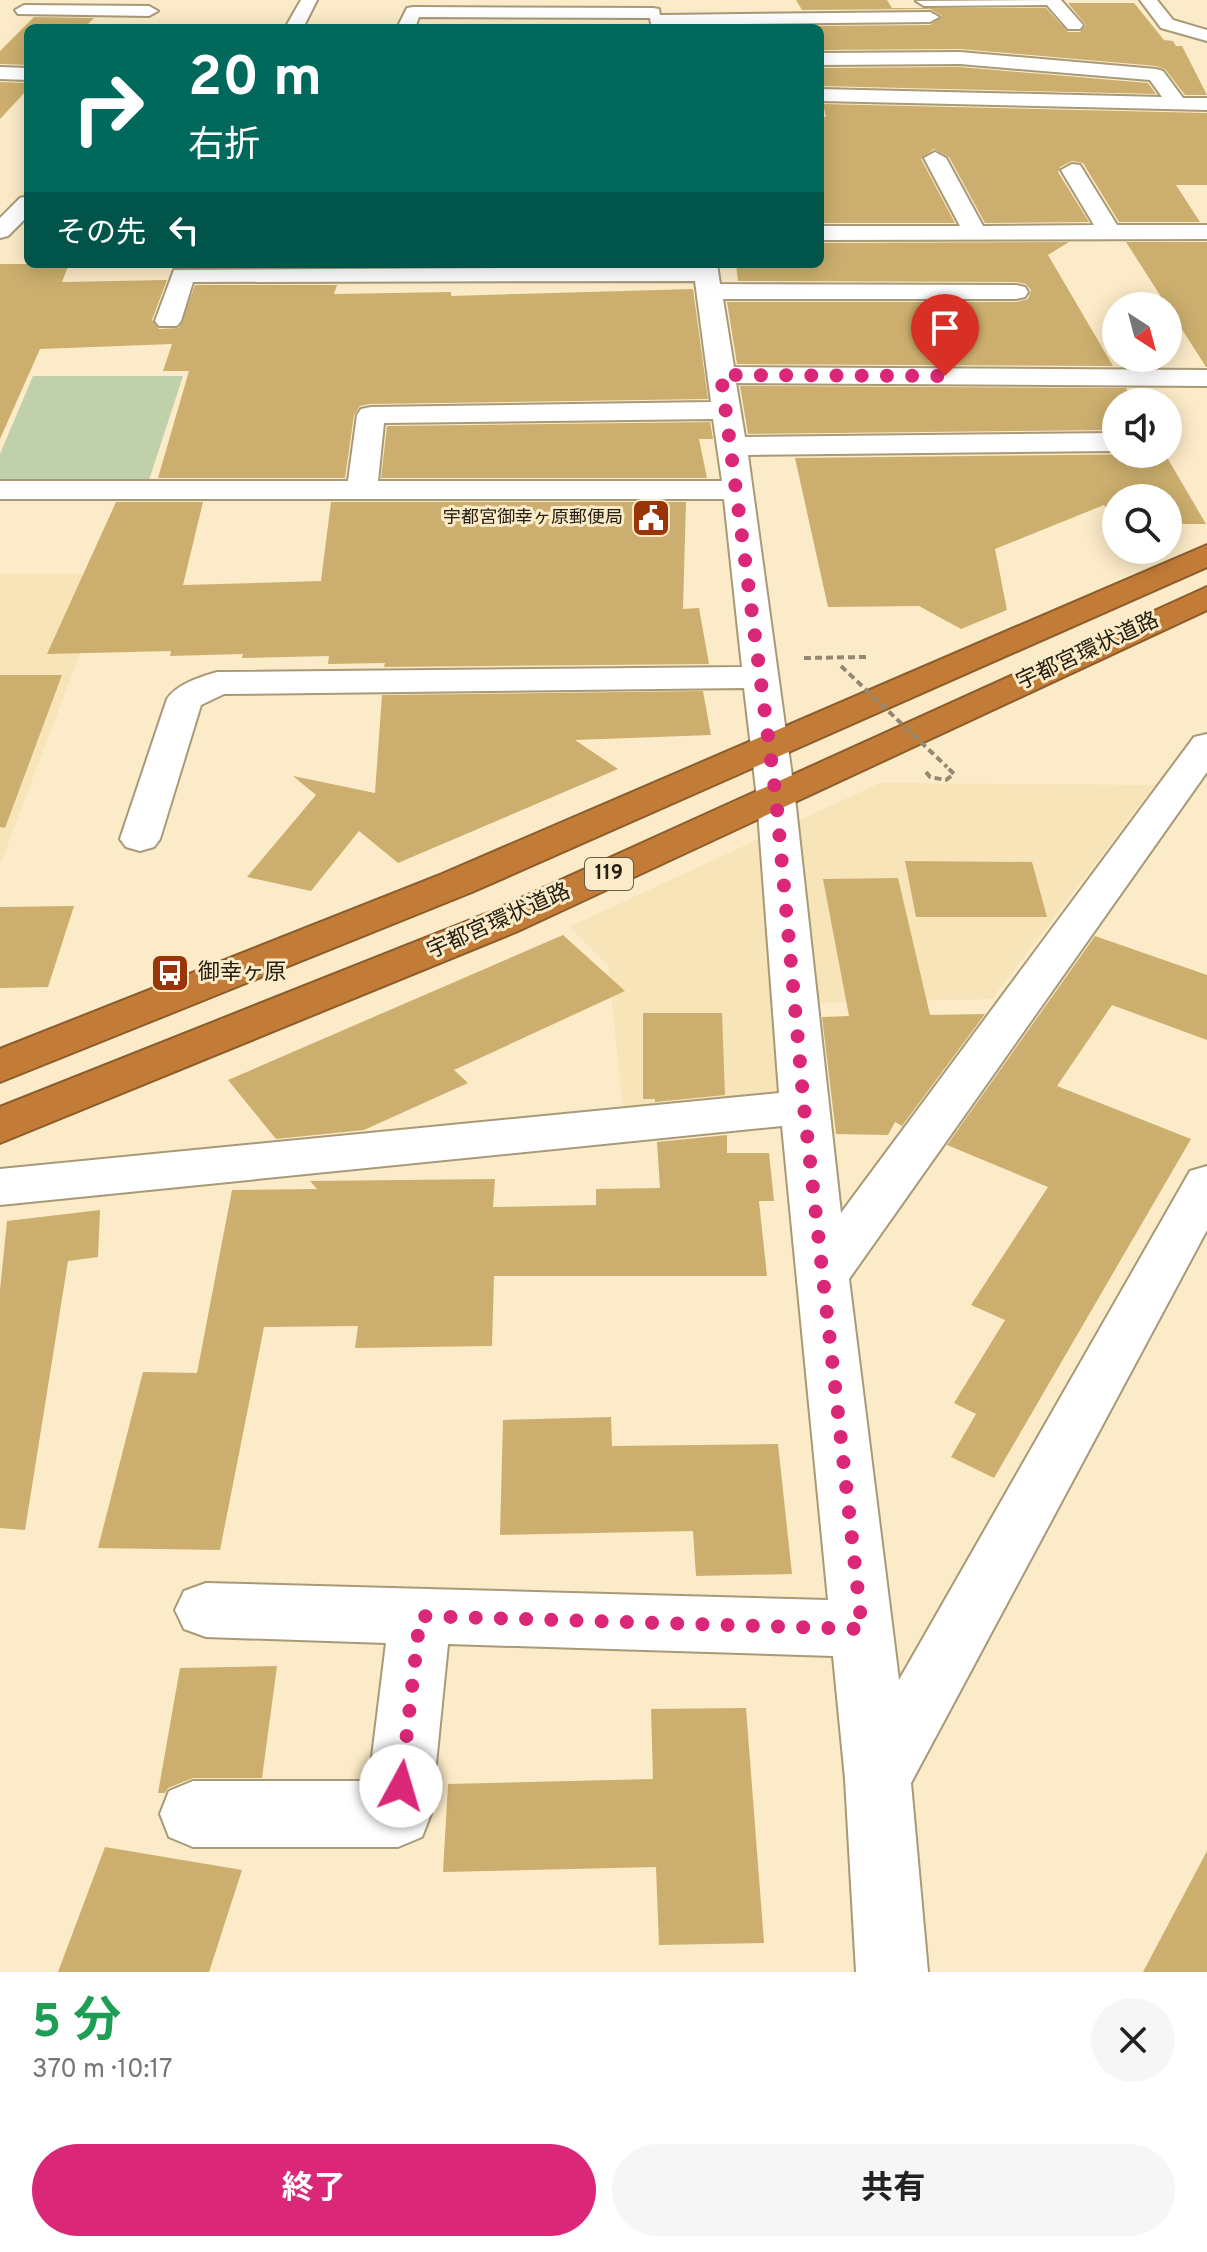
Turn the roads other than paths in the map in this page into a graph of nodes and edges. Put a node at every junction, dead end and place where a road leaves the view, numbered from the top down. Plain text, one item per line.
1 (309, 0) edge
2 (963, 0) edge
3 (1148, 0) edge
4 (28, 5) edge
5 (927, 9) edge
6 (149, 11) dead end
7 (654, 15) edge
8 (506, 19) edge
9 (974, 19) dead end
10 (296, 24) edge
11 (408, 24) edge
12 (1074, 25) dead end
13 (8, 28) dead end
14 (1207, 36) edge
15 (824, 59) edge
16 (1176, 69) dead end
17 (1156, 75) junction
18 (824, 95) edge
19 (870, 97) junction
20 (1178, 104) junction
21 (1207, 104) edge
22 (876, 120) dead end
23 (935, 158) dead end
24 (1072, 170) dead end
25 (24, 207) edge
26 (0, 231) edge
27 (1110, 232) junction
28 (1207, 232) edge
29 (824, 233) edge
30 (975, 233) junction
31 (707, 276) edge
32 (1016, 292) dead end
33 (168, 321) dead end
34 (721, 375) junction
35 (1073, 377) junction
36 (1207, 378) edge
37 (726, 410) junction
38 (1102, 427) edge
39 (1102, 442) edge
40 (731, 446) junction
41 (0, 490) edge
42 (362, 490) junction
43 (738, 490) junction
44 (1207, 555) edge
45 (1207, 597) edge
46 (760, 677) junction
47 (1207, 745) edge
48 (772, 773) junction
49 (140, 839) dead end
50 (0, 1066) edge
51 (804, 1107) junction
52 (0, 1126) edge
53 (1207, 1184) edge
54 (0, 1187) edge
55 (824, 1274) junction
56 (206, 1610) dead end
57 (420, 1616) junction
58 (862, 1629) junction
59 (878, 1779) junction
60 (193, 1814) dead end
61 (892, 1972) edge

1 - 10 street
2 - 5 street
2 - 9 street
2 - 12 street
3 - 14 street
4 - 6 street
4 - 13 street
5 - 7 street
7 - 8 street
8 - 11 street
15 - 17 street
16 - 17 street
17 - 20 street
18 - 19 street
19 - 20 street
19 - 22 street
20 - 21 street
23 - 30 street
24 - 27 street
25 - 26 street
27 - 28 street
27 - 30 street
29 - 30 street
31 - 32 street
31 - 33 street
31 - 34 street
34 - 35 street
34 - 37 street
35 - 36 street
35 - 38 street
37 - 40 street
37 - 42 street
39 - 40 street
40 - 43 street
41 - 42 street
42 - 43 street
43 - 46 street
44 - 48 highway, 宇都宮環状道路 / 119
45 - 48 highway, 宇都宮環状道路 / 119
46 - 48 street
46 - 49 street
47 - 55 street
48 - 50 highway, 宇都宮環状道路 / 119
48 - 51 street
48 - 52 highway, 宇都宮環状道路 / 119
51 - 54 street
51 - 55 street
53 - 59 street
55 - 58 street
56 - 57 street
57 - 58 street
57 - 60 street
58 - 59 street
59 - 61 street

